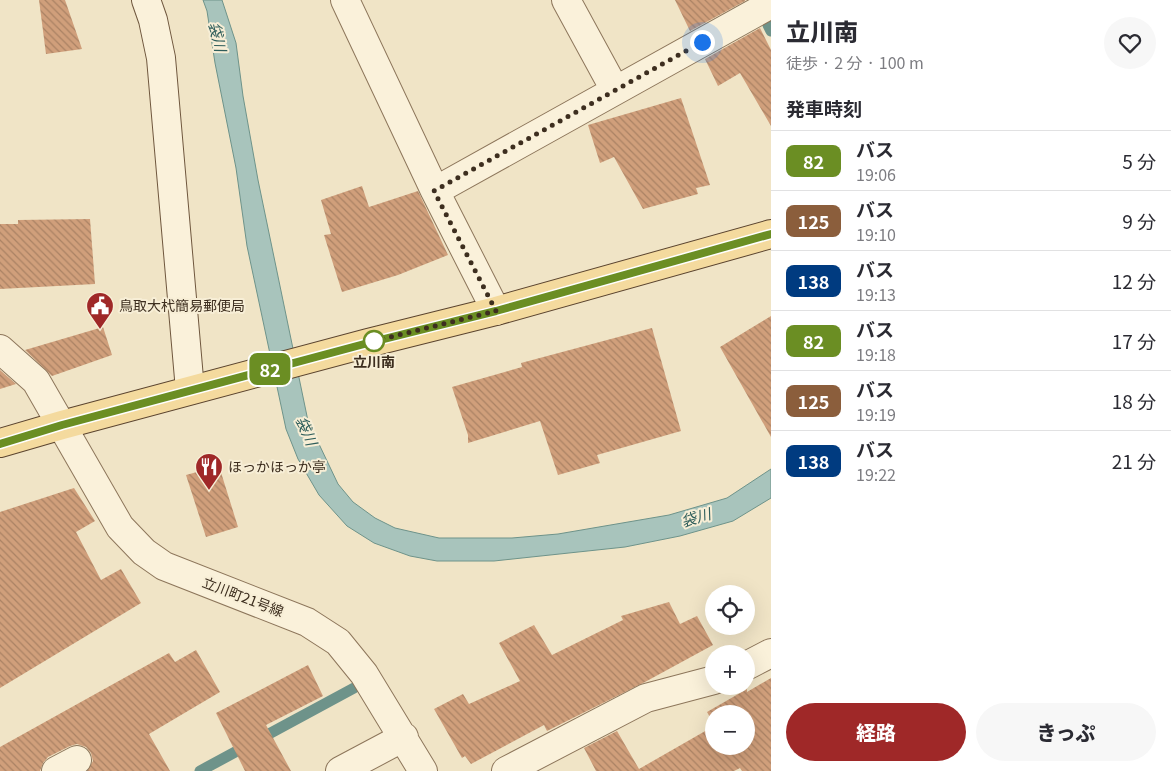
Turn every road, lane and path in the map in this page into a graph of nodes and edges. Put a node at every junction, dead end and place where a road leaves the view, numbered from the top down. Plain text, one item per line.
1 (146, 0) edge
2 (346, 0) edge
3 (566, 0) edge
4 (771, 4) edge
5 (615, 90) junction
6 (434, 191) junction
7 (771, 234) edge
8 (496, 311) junction
9 (0, 349) edge
10 (190, 390) junction
11 (62, 425) junction
12 (0, 444) edge
13 (771, 653) edge
14 (755, 661) edge
15 (705, 682) edge
16 (404, 737) junction
17 (340, 771) edge
18 (423, 771) edge
19 (506, 771) edge

1 - 10 street
2 - 6 street
3 - 5 street
4 - 5 street
5 - 6 street
6 - 8 street
7 - 8 main road
8 - 10 main road
9 - 11 street, 立川町21号線
10 - 11 main road
11 - 12 main road
11 - 16 street, 立川町21号線
13 - 14 street
15 - 19 street
16 - 17 street
16 - 18 street, 立川町21号線

